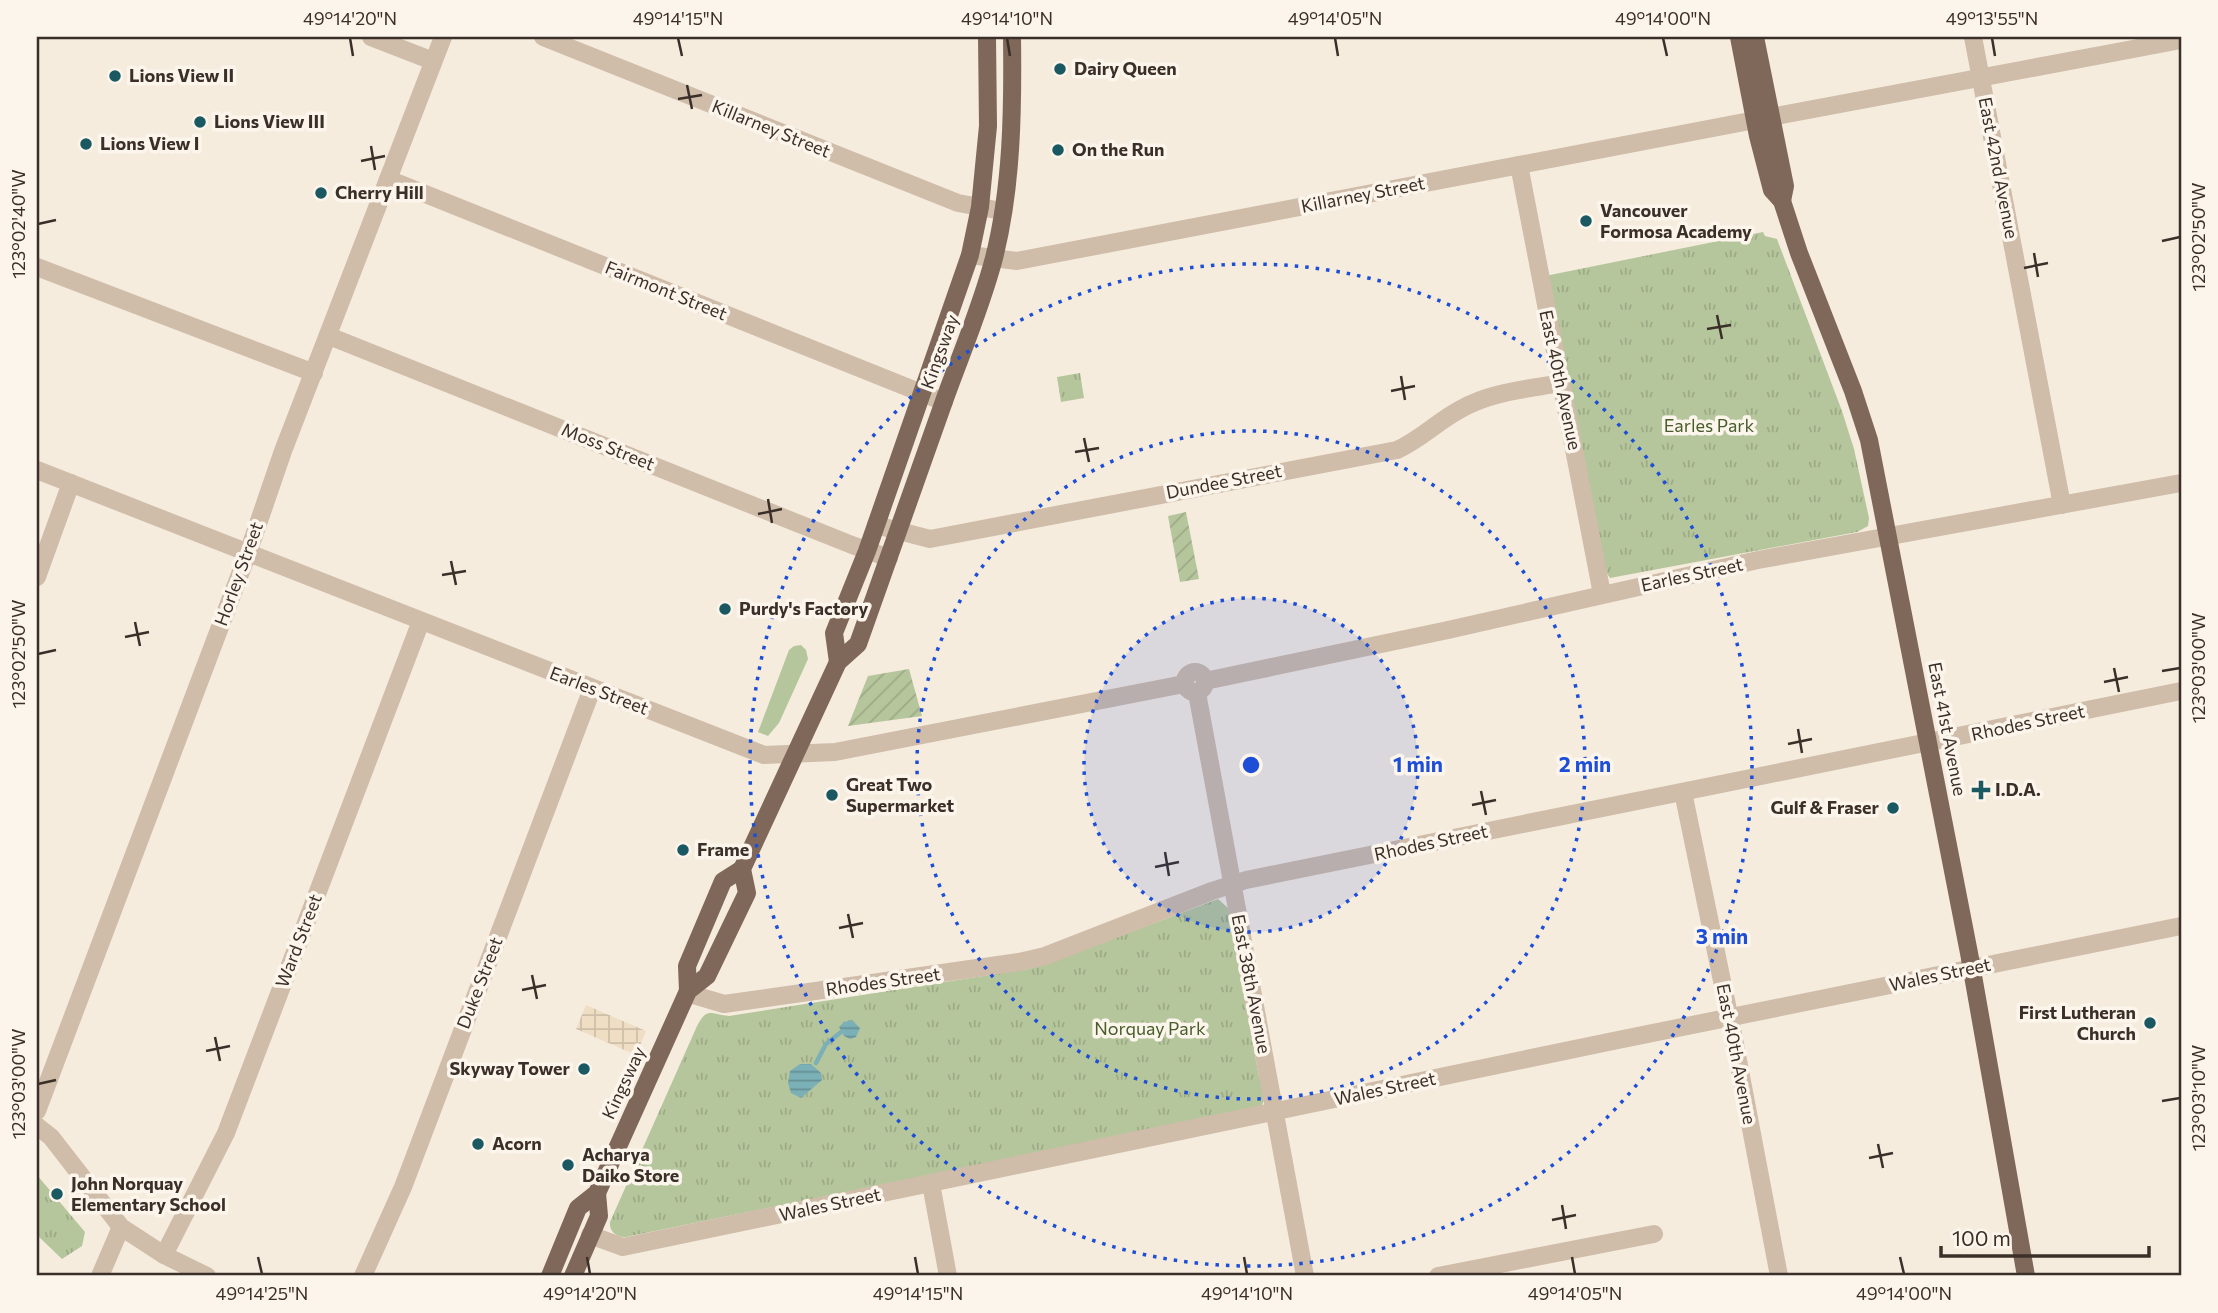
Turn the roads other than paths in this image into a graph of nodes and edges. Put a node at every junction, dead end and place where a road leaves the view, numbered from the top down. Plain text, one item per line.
1 (372, 37) edge
2 (443, 37) edge
3 (543, 37) edge
4 (987, 37) edge
5 (1012, 37) edge
6 (1739, 37) edge
7 (1755, 37) edge
8 (1973, 37) edge
9 (2181, 40) edge
10 (433, 61) junction
11 (1982, 79) junction
12 (1763, 119) junction
13 (1519, 166) junction
14 (388, 179) junction
15 (980, 207) junction
16 (1002, 211) junction
17 (970, 255) junction
18 (994, 258) junction
19 (37, 267) edge
20 (329, 336) junction
21 (314, 373) junction
22 (1561, 383) junction
23 (923, 394) junction
24 (944, 402) junction
25 (37, 470) edge
26 (71, 483) junction
27 (2181, 483) edge
28 (2062, 505) junction
29 (876, 525) junction
30 (898, 531) junction
31 (1888, 537) junction
32 (867, 551) junction
33 (248, 553) junction
34 (889, 558) junction
35 (37, 577) edge
36 (1602, 594) junction
37 (421, 621) junction
38 (838, 662) junction
39 (1195, 686) junction
40 (592, 689) junction
41 (2181, 691) edge
42 (1928, 743) junction
43 (796, 754) junction
44 (1683, 792) junction
45 (742, 869) junction
46 (1232, 884) junction
47 (2181, 926) edge
48 (1971, 968) junction
49 (688, 992) junction
50 (1729, 1018) junction
51 (37, 1111) edge
52 (1275, 1112) junction
53 (37, 1126) edge
54 (931, 1184) junction
55 (597, 1193) junction
56 (121, 1227) junction
57 (1654, 1234) dead end
58 (590, 1235) junction
59 (164, 1255) junction
60 (100, 1276) edge
61 (207, 1276) edge
62 (363, 1276) edge
63 (550, 1276) edge
64 (573, 1276) edge
65 (948, 1276) edge
66 (1305, 1276) edge
67 (1438, 1276) edge
68 (1779, 1276) edge
69 (2026, 1276) edge

1 - 10 street
2 - 10 street, Horley Street
3 - 15 street, Killarney Street
4 - 15 main road, Kingsway
5 - 16 main road, Kingsway
6 - 12 main road, East 41st Avenue
7 - 12 main road, East 41st Avenue
8 - 11 street, East 42nd Avenue
9 - 11 street, Killarney Street
10 - 14 street, Horley Street
11 - 12 street, Killarney Street
11 - 28 street, East 42nd Avenue
12 - 13 street, Killarney Street
12 - 31 main road, East 41st Avenue
13 - 18 street, Killarney Street
13 - 22 street, East 40th Avenue
14 - 20 street, Horley Street
14 - 23 street, Fairmont Street
15 - 16 street, Killarney Street
15 - 17 main road, Kingsway
16 - 18 main road, Kingsway
17 - 18 street, Killarney Street
17 - 23 main road, Kingsway
18 - 24 main road, Kingsway
19 - 21 street
20 - 21 street, Horley Street
20 - 32 street, Moss Street
21 - 33 street, Horley Street
22 - 30 street, Dundee Street
22 - 36 street, East 40th Avenue
23 - 24 street, Fairmont Street
23 - 29 main road, Kingsway
24 - 30 main road, Kingsway
25 - 26 street, Earles Street
26 - 33 street, Earles Street
26 - 35 street
27 - 28 street, Earles Street
28 - 31 street, Earles Street
29 - 30 street, Dundee Street
29 - 32 main road, Kingsway
30 - 34 main road, Kingsway
31 - 36 street, Earles Street
31 - 42 main road, East 41st Avenue
32 - 34 street, Moss Street
32 - 38 main road, Kingsway
33 - 37 street, Earles Street
33 - 51 street, Horley Street
34 - 38 main road, Kingsway
36 - 39 street, Earles Street
37 - 40 street, Earles Street
37 - 59 street, Ward Street
38 - 43 main road, Kingsway
39 - 43 street, Earles Street
39 - 46 street, East 38th Avenue
40 - 43 street, Earles Street
40 - 62 street, Duke Street
41 - 42 street, Rhodes Street
42 - 44 street, Rhodes Street
42 - 48 main road, East 41st Avenue
43 - 45 main road, Kingsway
44 - 46 street, Rhodes Street
44 - 50 street, East 40th Avenue
45 - 49 main road, Kingsway
45 - 49 main road, Kingsway
46 - 49 street, Rhodes Street
46 - 52 street, East 38th Avenue
47 - 48 street, Wales Street
48 - 50 street, Wales Street
48 - 69 main road, East 41st Avenue
49 - 55 main road, Kingsway
50 - 52 street, Wales Street
50 - 68 street, East 40th Avenue
52 - 54 street, Wales Street
52 - 66 street, East 38th Avenue
53 - 56 street
54 - 58 street, Wales Street
54 - 65 street
55 - 58 main road, Kingsway
55 - 63 main road, Kingsway
56 - 59 street
56 - 60 street
57 - 67 street
58 - 64 main road, Kingsway
59 - 61 street

